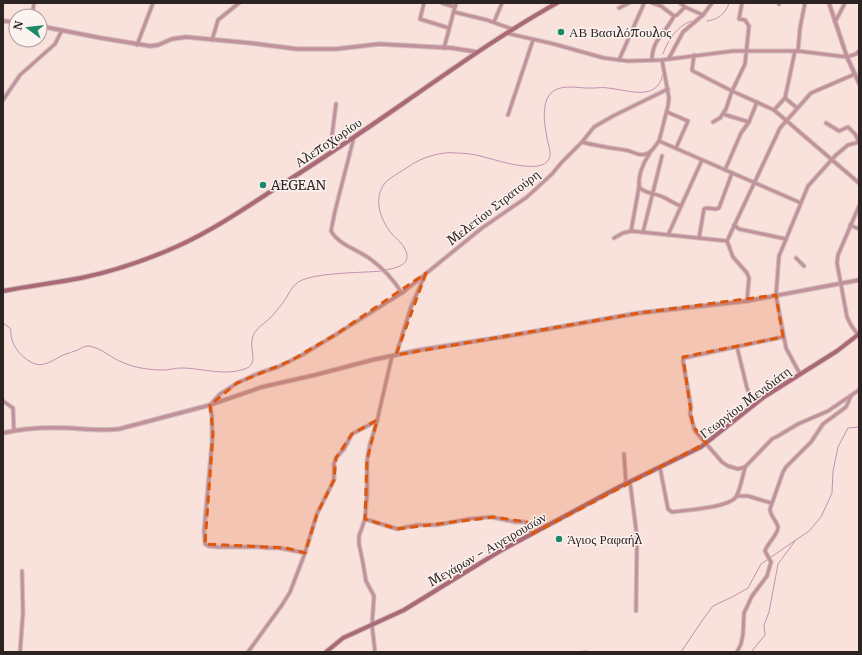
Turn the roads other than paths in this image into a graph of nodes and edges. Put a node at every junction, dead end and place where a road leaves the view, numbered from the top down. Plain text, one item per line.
1 (153, 3) edge
2 (239, 3) edge
3 (424, 3) edge
4 (442, 3) edge
5 (502, 3) edge
6 (557, 3) edge
7 (629, 3) edge
8 (644, 3) edge
9 (652, 3) edge
10 (680, 3) edge
11 (712, 3) edge
12 (742, 3) edge
13 (805, 3) edge
14 (829, 3) edge
15 (845, 3) edge
16 (456, 5) edge
17 (685, 7) junction
18 (619, 8) dead end
19 (454, 12) junction
20 (703, 15) junction
21 (674, 16) junction
22 (494, 22) junction
23 (835, 22) junction
24 (48, 27) edge
25 (449, 28) junction
26 (512, 29) junction
27 (62, 30) junction
28 (506, 33) junction
29 (212, 40) junction
30 (534, 40) junction
31 (137, 44) junction
32 (444, 48) junction
33 (796, 51) junction
34 (859, 51) edge
35 (477, 52) junction
36 (747, 52) junction
37 (694, 55) junction
38 (847, 57) junction
39 (669, 58) junction
40 (620, 60) junction
41 (652, 60) junction
42 (662, 60) junction
43 (857, 76) edge
44 (859, 83) edge
45 (668, 89) junction
46 (732, 91) junction
47 (785, 98) junction
48 (3, 100) edge
49 (757, 102) junction
50 (336, 104) dead end
51 (797, 108) junction
52 (774, 110) junction
53 (667, 112) junction
54 (723, 114) junction
55 (508, 115) dead end
56 (787, 121) junction
57 (714, 122) dead end
58 (749, 122) junction
59 (826, 123) dead end
60 (354, 137) junction
61 (659, 140) junction
62 (582, 142) junction
63 (859, 142) edge
64 (338, 148) junction
65 (676, 148) junction
66 (652, 150) junction
67 (662, 156) dead end
68 (832, 159) junction
69 (702, 160) junction
70 (725, 170) junction
71 (732, 173) junction
72 (754, 183) junction
73 (859, 183) edge
74 (639, 187) junction
75 (652, 194) junction
76 (801, 203) junction
77 (681, 206) junction
78 (859, 206) edge
79 (734, 225) junction
80 (850, 225) junction
81 (859, 229) edge
82 (631, 231) junction
83 (643, 232) junction
84 (668, 235) junction
85 (614, 238) dead end
86 (699, 238) junction
87 (786, 239) junction
88 (727, 241) junction
89 (796, 258) dead end
90 (804, 266) dead end
91 (426, 273) junction
92 (859, 280) edge
93 (840, 284) junction
94 (3, 291) edge
95 (402, 292) junction
96 (776, 295) junction
97 (747, 301) junction
98 (858, 336) edge
99 (783, 337) junction
100 (738, 347) junction
101 (394, 355) junction
102 (800, 374) junction
103 (859, 390) edge
104 (851, 396) junction
105 (3, 401) edge
106 (210, 405) junction
107 (754, 405) junction
108 (377, 421) junction
109 (14, 431) junction
110 (3, 433) edge
111 (706, 443) junction
112 (624, 454) dead end
113 (745, 467) junction
114 (660, 468) junction
115 (628, 483) junction
116 (737, 496) junction
117 (771, 503) junction
118 (365, 518) junction
119 (532, 534) junction
120 (305, 553) junction
121 (22, 571) dead end
122 (636, 611) dead end
123 (372, 625) junction
124 (20, 652) edge
125 (248, 652) edge
126 (326, 652) edge
127 (375, 652) edge
128 (737, 652) edge

1 - 31 street
2 - 29 street
3 - 25 street
4 - 16 street
5 - 22 street
6 - 26 main road, Αλεποχωρίου
7 - 18 street
8 - 40 street
9 - 21 street
10 - 17 street
11 - 20 street
12 - 36 street
13 - 33 street
14 - 23 street
15 - 23 street
16 - 19 street
17 - 20 street
17 - 21 street
19 - 22 street
19 - 25 street
20 - 39 street
21 - 41 street
22 - 26 street
23 - 38 street
24 - 27 street
25 - 32 street
26 - 28 main road, Αλεποχωρίου
27 - 31 street
27 - 48 street
28 - 30 street
28 - 35 main road, Αλεποχωρίου
29 - 31 street
29 - 32 street
30 - 40 street
30 - 55 street
32 - 35 street
33 - 36 street
33 - 38 street
33 - 47 street
34 - 38 street
35 - 60 main road, Αλεποχωρίου
36 - 37 street
36 - 46 street
37 - 39 street
37 - 46 street
38 - 43 street
39 - 42 street
40 - 41 street
41 - 42 street
42 - 45 street
43 - 44 street
43 - 51 street
45 - 53 street
45 - 62 street, Μελετίου Στρατούρη
46 - 49 street
46 - 54 street
47 - 51 street
47 - 52 street
49 - 52 street
49 - 58 street
50 - 64 street
51 - 56 street
52 - 56 street
53 - 61 street
53 - 65 street
54 - 57 street
54 - 58 street
56 - 68 street
56 - 72 street
58 - 70 street
59 - 63 street
60 - 64 main road, Αλεποχωρίου
60 - 95 street
61 - 65 street
61 - 66 street
62 - 66 street
62 - 91 street, Μελετίου Στρατούρη
63 - 68 street
64 - 94 main road, Αλεποχωρίου
65 - 69 street
66 - 74 street
67 - 75 street
68 - 73 street
68 - 76 street
69 - 70 street
69 - 77 street
70 - 71 street
71 - 72 street
71 - 86 street
72 - 76 street
72 - 79 street
74 - 75 street
74 - 82 street
75 - 77 street
75 - 83 street
76 - 87 street
77 - 84 street
78 - 80 street
79 - 87 street
79 - 88 street
80 - 81 street
80 - 93 street
82 - 83 street
82 - 85 street
83 - 84 street
84 - 86 street
86 - 88 street
87 - 96 street
88 - 97 street
89 - 90 street
91 - 95 street, Μελετίου Στρατούρη
91 - 101 street
92 - 93 street
93 - 96 street
93 - 98 street
95 - 106 street, Μελετίου Στρατούρη
96 - 97 street
96 - 99 street
97 - 101 street
98 - 102 main road, Γεωργίου Μενιδιάτη
99 - 100 street
99 - 102 street
100 - 107 street
100 - 111 street
101 - 106 street
101 - 108 street
102 - 107 main road, Γεωργίου Μενιδιάτη
103 - 104 street
104 - 113 street
104 - 117 street
105 - 109 street
106 - 109 street
106 - 120 street
107 - 111 main road, Γεωργίου Μενιδιάτη
108 - 118 street
108 - 120 street
109 - 110 street
111 - 113 street
111 - 114 main road, Γεωργίου Μενιδιάτη
112 - 115 street
113 - 116 street
114 - 115 main road, Μεγάρων - Αιγειρουσών
114 - 116 street
115 - 119 main road, Μεγάρων - Αιγειρουσών
115 - 122 street
116 - 117 street
117 - 128 street
118 - 119 street
118 - 123 street
119 - 123 main road, Μεγάρων - Αιγειρουσών
120 - 125 street
121 - 124 street
123 - 126 main road, Μεγάρων - Αιγειρουσών
123 - 127 street

